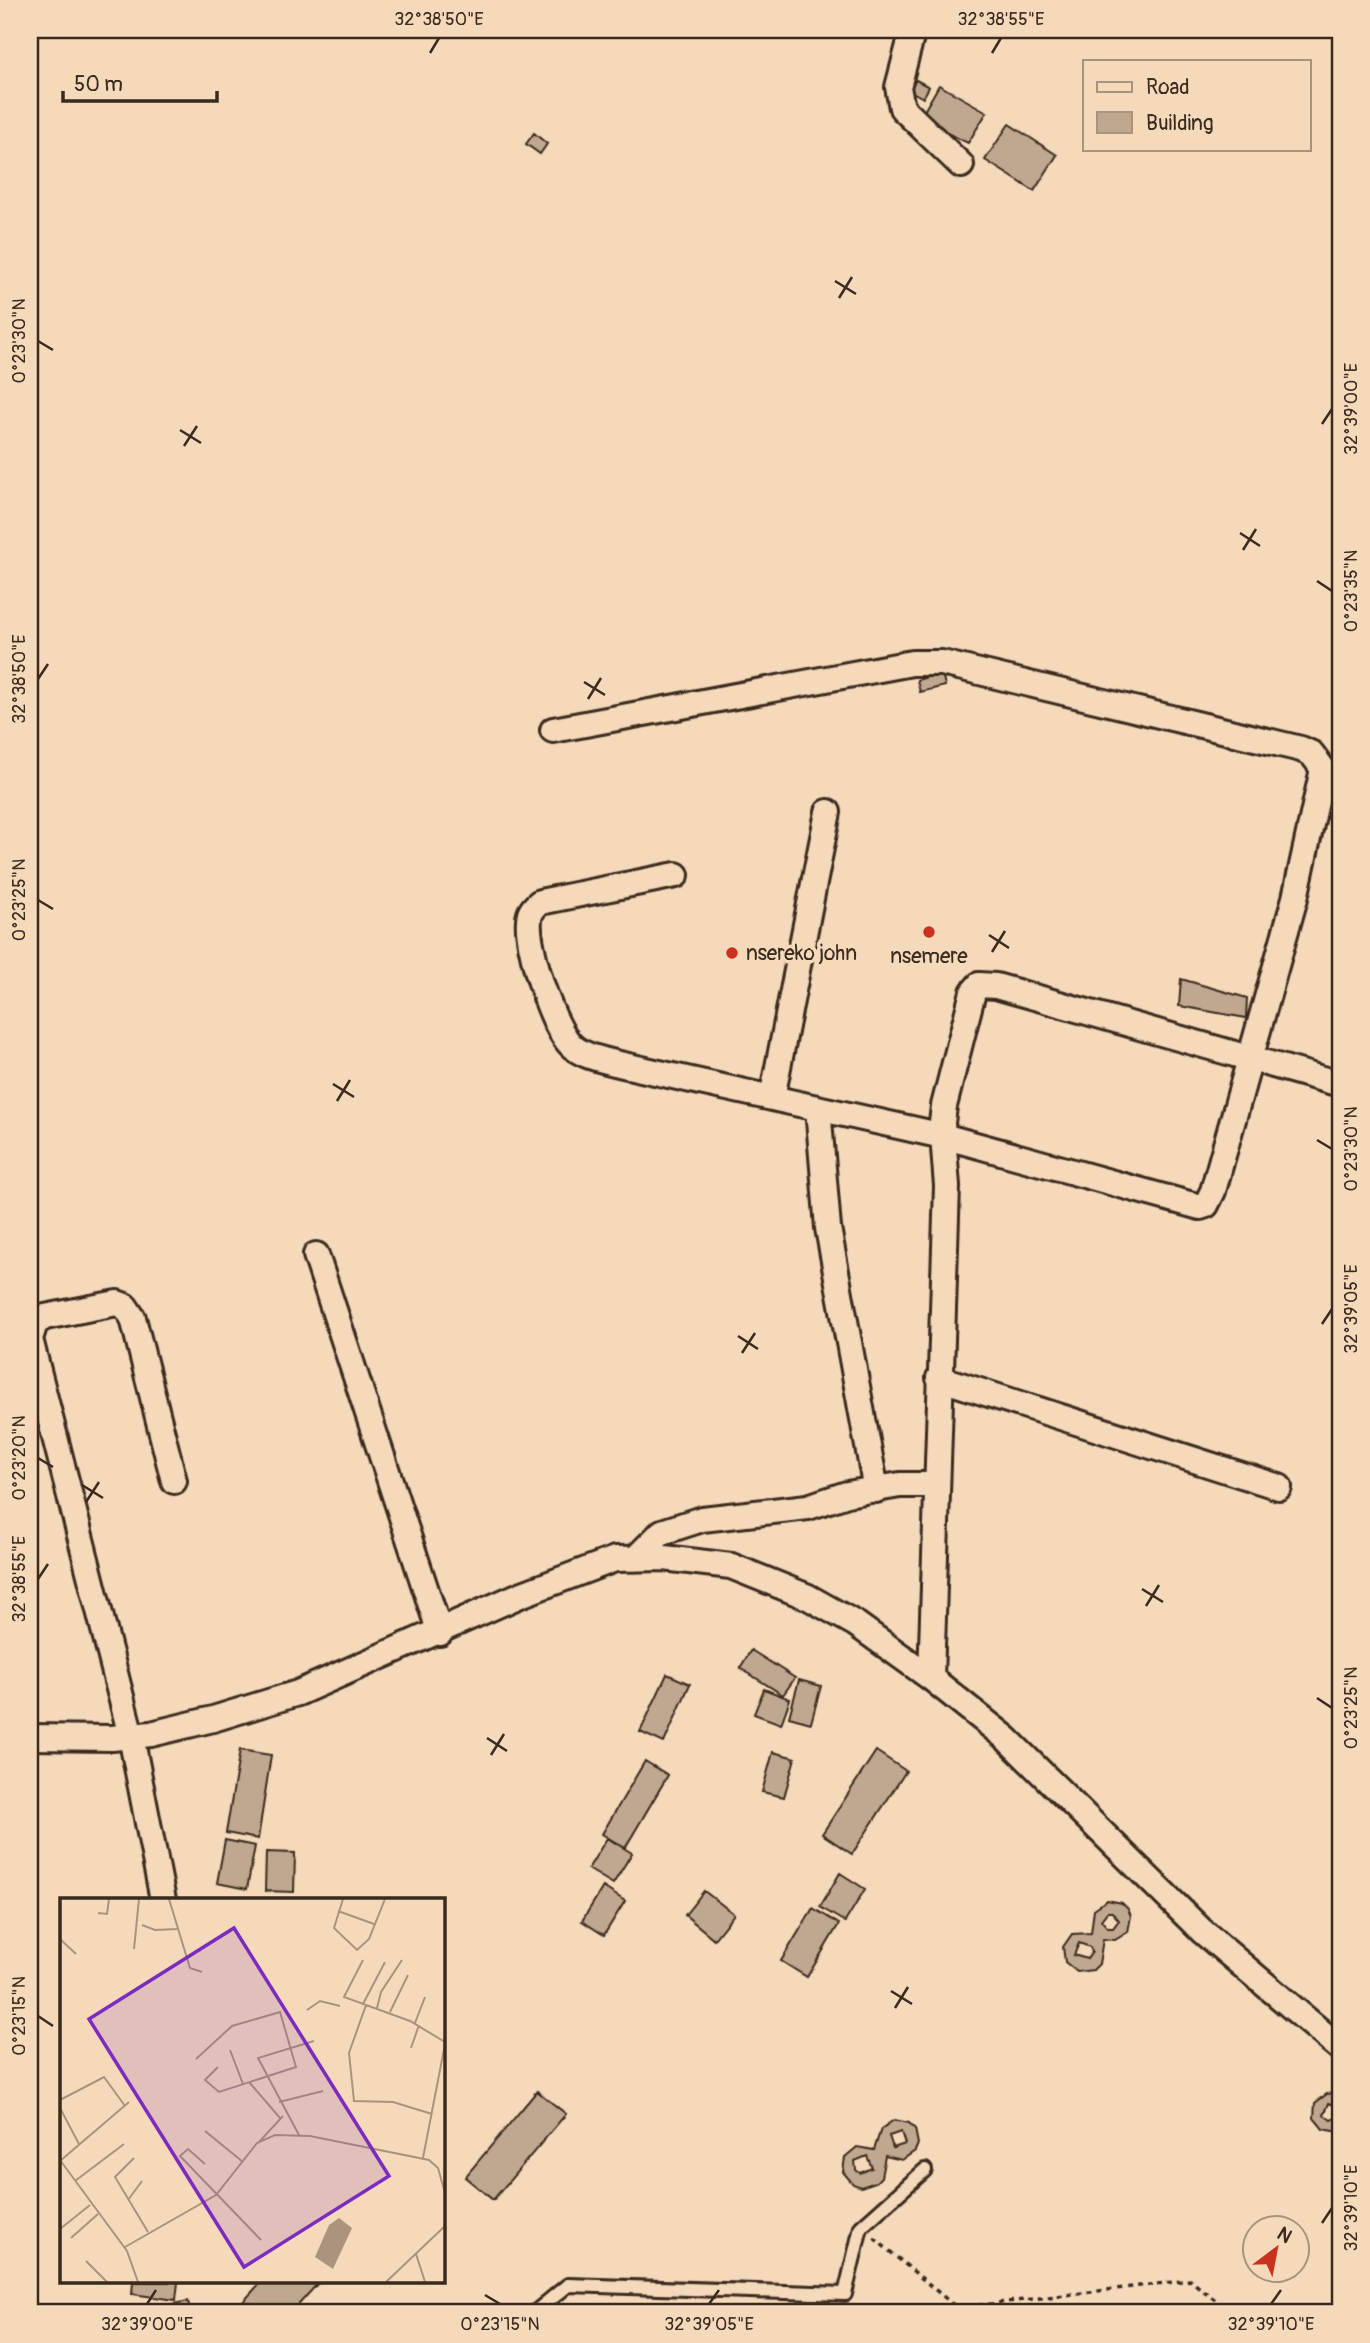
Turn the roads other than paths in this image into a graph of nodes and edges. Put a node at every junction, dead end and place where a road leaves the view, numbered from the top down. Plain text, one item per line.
1 (913, 30) edge
2 (961, 165) dead end
3 (553, 730) dead end
4 (828, 812) dead end
5 (676, 875) dead end
6 (1251, 1060) junction
7 (1340, 1084) edge
8 (772, 1098) junction
9 (818, 1108) junction
10 (943, 1136) junction
11 (316, 1255) dead end
12 (939, 1378) junction
13 (174, 1481) dead end
14 (936, 1485) junction
15 (1279, 1487) dead end
16 (876, 1490) junction
17 (635, 1559) junction
18 (440, 1633) junction
19 (931, 1678) junction
20 (131, 1736) junction
21 (30, 1737) edge
22 (163, 1898) edge
23 (1340, 2048) edge
24 (925, 2170) dead end
25 (534, 2313) edge

1 - 2 street
3 - 6 street
4 - 8 street
5 - 8 street
6 - 7 street
6 - 10 street
6 - 10 street
8 - 9 street
9 - 10 street
9 - 16 street
10 - 12 street
11 - 18 street
12 - 14 street
12 - 15 street
13 - 20 street
14 - 16 street
14 - 19 street
16 - 17 street
17 - 18 street
17 - 19 street
18 - 20 street
19 - 23 street
20 - 21 street
20 - 22 street
24 - 25 lane

